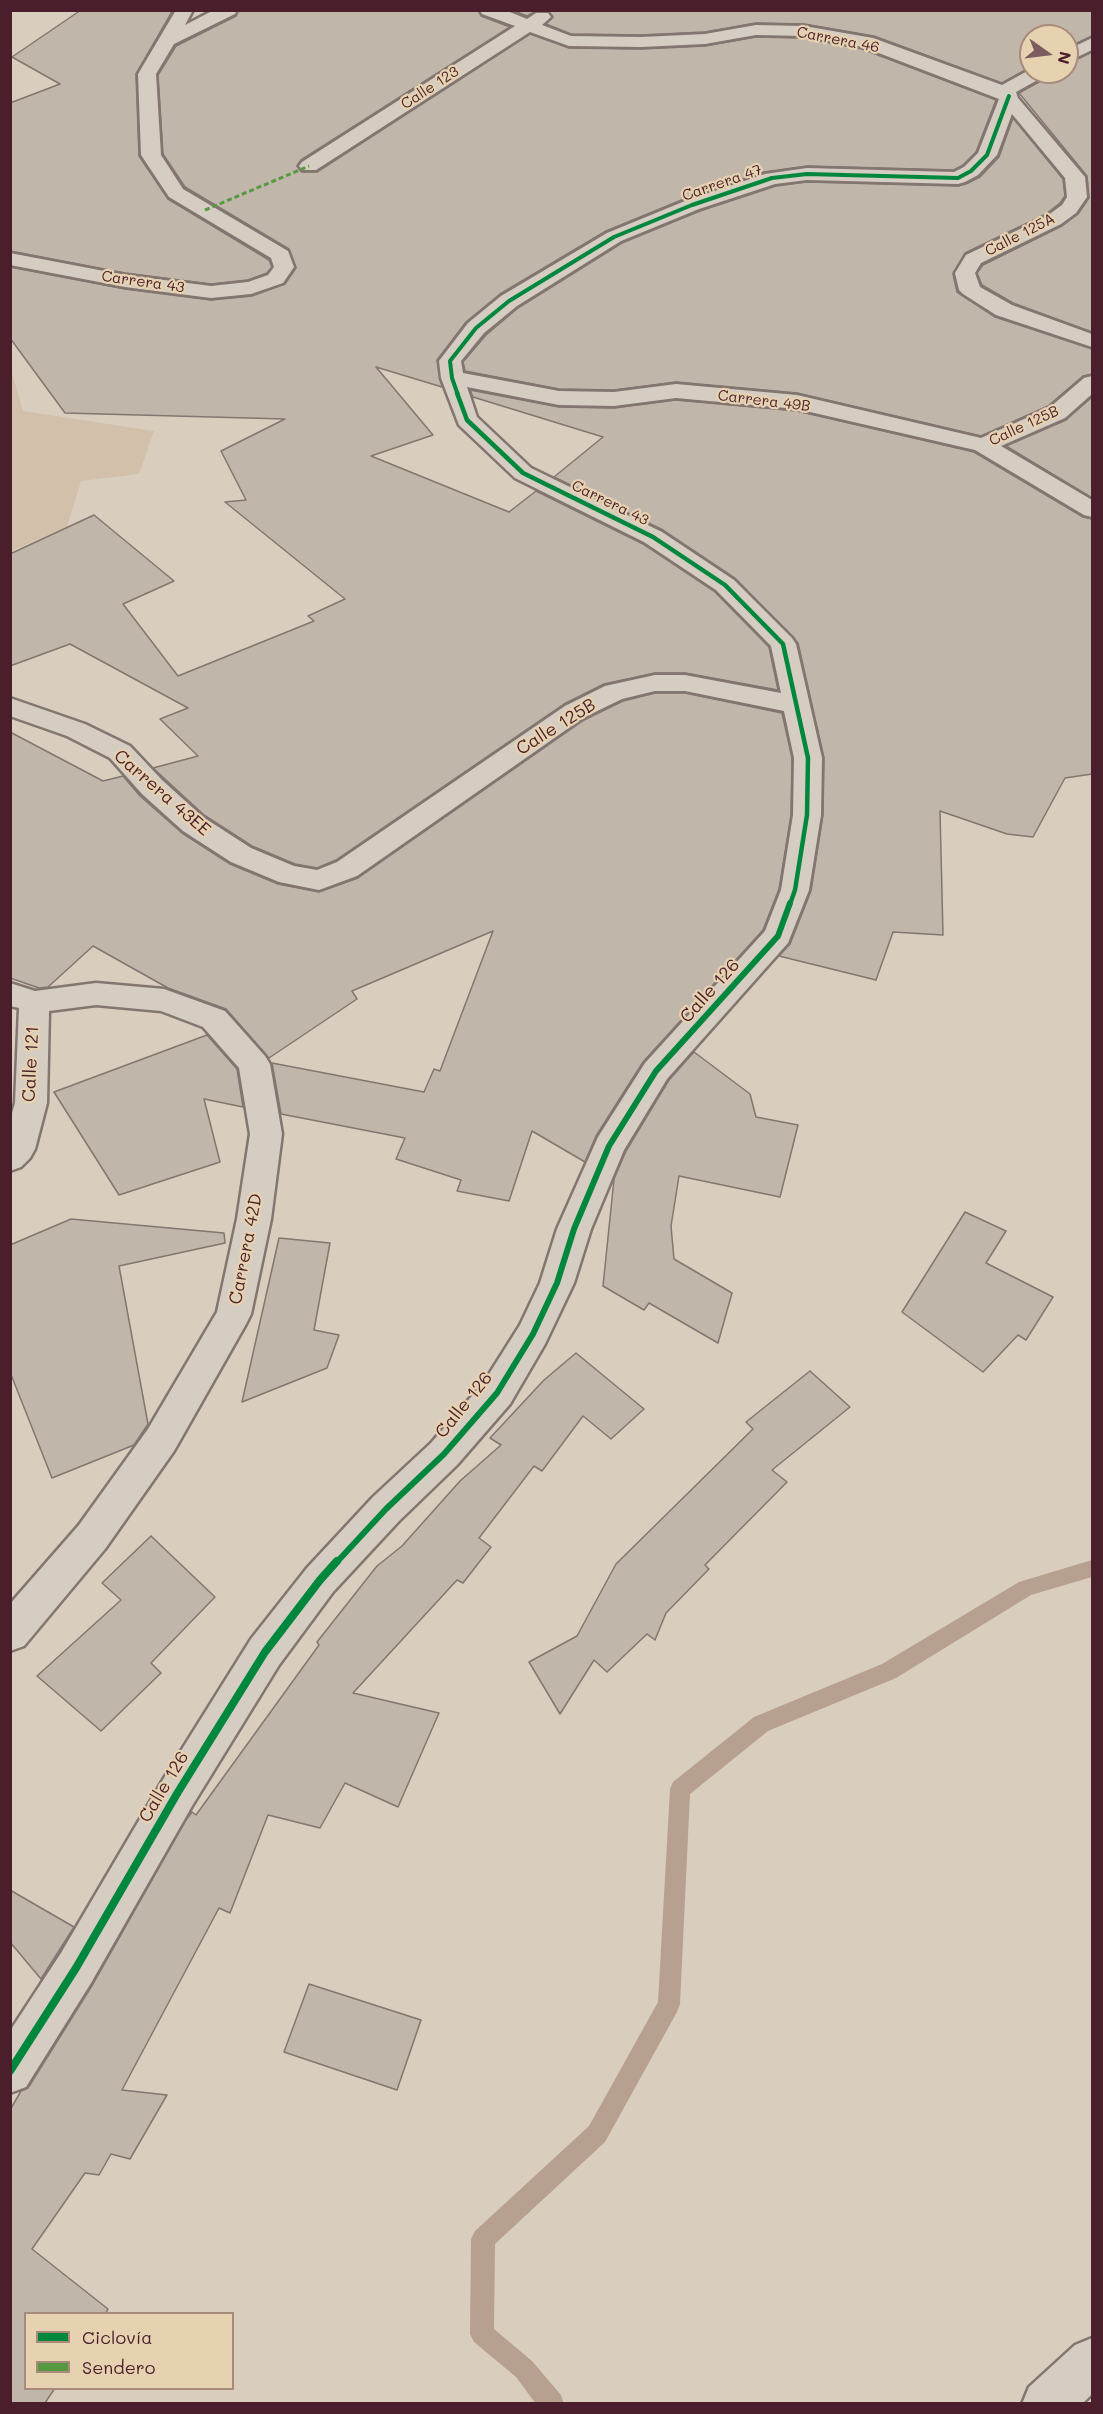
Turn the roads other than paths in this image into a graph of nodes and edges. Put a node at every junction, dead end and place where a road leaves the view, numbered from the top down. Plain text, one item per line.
1 (185, 10) edge
2 (229, 10) edge
3 (488, 10) edge
4 (551, 10) edge
5 (527, 27) junction
6 (166, 41) junction
7 (1021, 84) edge
8 (1006, 94) junction
9 (309, 166) dead end
10 (10, 259) edge
11 (1092, 341) edge
12 (452, 378) junction
13 (1092, 383) edge
14 (983, 445) junction
15 (1092, 510) edge
16 (796, 705) junction
17 (10, 706) edge
18 (347, 869) joint
19 (22, 998) edge
20 (10, 1158) edge
21 (10, 1633) edge
22 (10, 2071) edge
23 (1092, 2362) edge
24 (1046, 2403) edge

1 - 6 street
2 - 6 street
3 - 5 street, Carrera 46
4 - 5 street, Calle 123
5 - 8 street, Carrera 46
5 - 9 street, Calle 123
6 - 10 street, Carrera 43
7 - 8 street
8 - 11 street, Calle 125A
8 - 12 street, Carrera 47
12 - 14 street, Carrera 49B
12 - 16 street, Carrera 43
13 - 14 street, Calle 125B
14 - 15 street, Carrera 49B
16 - 18 street, Calle 125B
16 - 22 street, Calle 126
17 - 18 street, Carrera 43EE
19 - 20 street, Calle 121
19 - 21 street, Carrera 42D
23 - 24 street

